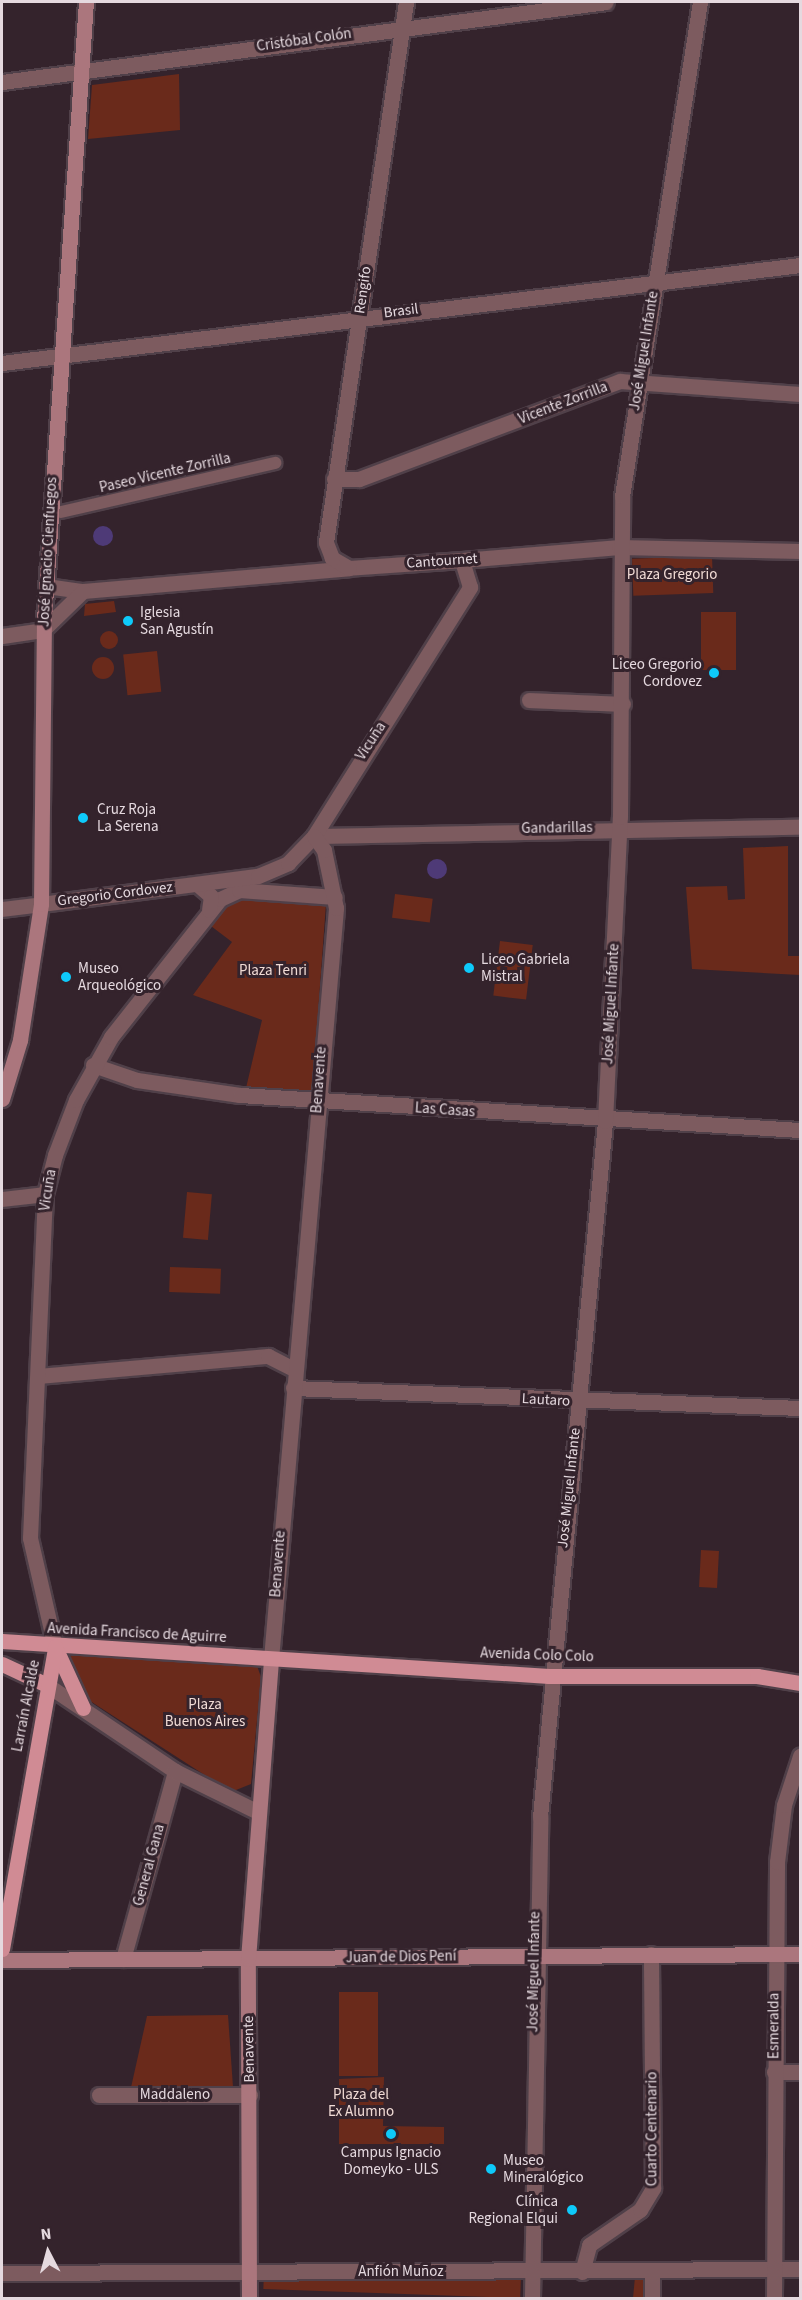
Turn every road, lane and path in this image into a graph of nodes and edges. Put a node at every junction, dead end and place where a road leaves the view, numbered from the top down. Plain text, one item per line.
1 (86, 2) edge
2 (406, 2) edge
3 (606, 2) edge
4 (700, 2) edge
5 (402, 26) junction
6 (81, 70) junction
7 (2, 81) edge
8 (801, 265) edge
9 (655, 281) junction
10 (360, 316) junction
11 (60, 355) junction
12 (2, 363) edge
13 (638, 382) junction
14 (801, 394) edge
15 (275, 463) dead end
16 (334, 479) junction
17 (61, 512) dead end
18 (620, 546) junction
19 (801, 551) edge
20 (462, 560) junction
21 (349, 568) junction
22 (46, 586) junction
23 (83, 591) junction
24 (43, 630) junction
25 (2, 636) edge
26 (529, 700) dead end
27 (623, 704) junction
28 (801, 827) edge
29 (620, 828) junction
30 (315, 836) junction
31 (228, 880) joint
32 (197, 884) junction
33 (335, 897) junction
34 (41, 904) junction
35 (2, 909) edge
36 (209, 910) junction
37 (93, 1065) junction
38 (2, 1099) edge
39 (317, 1101) junction
40 (605, 1121) junction
41 (801, 1130) edge
42 (45, 1194) junction
43 (2, 1199) edge
44 (295, 1370) junction
45 (38, 1376) junction
46 (292, 1388) junction
47 (577, 1402) junction
48 (801, 1408) edge
49 (2, 1641) edge
50 (55, 1647) junction
51 (271, 1659) junction
52 (2, 1664) edge
53 (549, 1676) junction
54 (801, 1683) edge
55 (46, 1685) junction
56 (83, 1708) junction
57 (801, 1756) edge
58 (175, 1771) junction
59 (258, 1812) junction
60 (2, 1949) edge
61 (651, 1954) junction
62 (775, 1954) junction
63 (801, 1954) edge
64 (533, 1955) junction
65 (123, 1959) junction
66 (248, 1959) junction
67 (2, 1960) edge
68 (774, 2072) junction
69 (801, 2072) edge
70 (99, 2095) dead end
71 (250, 2095) junction
72 (801, 2269) edge
73 (774, 2270) junction
74 (582, 2271) junction
75 (652, 2271) junction
76 (532, 2272) junction
77 (2, 2273) edge
78 (249, 2273) junction
79 (249, 2298) edge
80 (532, 2298) edge
81 (652, 2298) edge
82 (774, 2298) edge

1 - 6 main road, José Ignacio Cienfuegos
2 - 5 street, Rengifo
3 - 5 street, Cristóbal Colón
4 - 9 street, José Miguel Infante
5 - 6 street, Cristóbal Colón
5 - 10 street, Rengifo
6 - 7 street, Cristóbal Colón
6 - 11 main road, José Ignacio Cienfuegos
8 - 9 street, Brasil
9 - 10 street, Brasil
9 - 13 street, José Miguel Infante
10 - 11 street, Brasil
10 - 16 street, Rengifo
11 - 12 street, Brasil
11 - 22 main road, José Ignacio Cienfuegos
13 - 14 street, Vicente Zorrilla
13 - 16 street, Vicente Zorrilla
13 - 18 street, José Miguel Infante
15 - 17 street, Paseo Vicente Zorrilla
16 - 21 street, Rengifo
18 - 19 street, Cantournet
18 - 20 street, Cantournet
18 - 27 street, José Miguel Infante
20 - 21 street, Cantournet
20 - 30 street, Vicuña
21 - 23 street, Cantournet
22 - 23 street, Cantournet
22 - 24 main road, José Ignacio Cienfuegos
23 - 24 street
24 - 25 street
24 - 34 main road, José Ignacio Cienfuegos
26 - 27 street
27 - 29 street, José Miguel Infante
28 - 29 street, Gandarillas
29 - 30 street, Gandarillas
29 - 40 street, José Miguel Infante
30 - 31 street, Vicuña
30 - 33 street, Benavente
31 - 32 street, Gregorio Cordovez
32 - 34 street, Gregorio Cordovez
32 - 36 street
33 - 36 street, Vicuña
33 - 39 street, Benavente
34 - 35 street, Gregorio Cordovez
34 - 38 main road, José Ignacio Cienfuegos
36 - 37 street, Vicuña
37 - 39 street, Las Casas
37 - 42 street, Vicuña
39 - 40 street, Las Casas
39 - 44 street, Benavente
40 - 41 street, Las Casas
40 - 47 street, José Miguel Infante
42 - 43 street
42 - 45 street, Vicuña
44 - 45 street
44 - 46 street, Benavente
45 - 50 street, Vicuña
46 - 47 street, Lautaro
46 - 51 street, Benavente
47 - 48 street, Lautaro
47 - 53 street, José Miguel Infante
49 - 50 main road, Avenida Francisco de Aguirre
50 - 51 main road, Avenida Francisco de Aguirre
50 - 55 main road, Larraín Alcalde
50 - 56 main road
51 - 53 main road, Avenida Colo Colo
51 - 59 main road, Benavente
52 - 55 main road
53 - 54 main road, Avenida Colo Colo
53 - 64 street, José Miguel Infante
55 - 56 street
55 - 60 main road, Larraín Alcalde
56 - 58 street
57 - 62 street, Esmeralda
58 - 59 street
58 - 65 street, General Gana
59 - 66 main road, Benavente
61 - 62 main road, Juan de Dios Pení
61 - 64 main road, Juan de Dios Pení
61 - 74 street, Cuarto Centenario
62 - 63 main road, Juan de Dios Pení
62 - 68 street, Esmeralda
64 - 66 main road, Juan de Dios Pení
64 - 76 street, José Miguel Infante
65 - 66 main road, Juan de Dios Pení
65 - 67 main road, Juan de Dios Pení
66 - 71 main road, Benavente
68 - 69 street
68 - 73 street, Esmeralda
70 - 71 street, Maddaleno
71 - 78 main road, Benavente
72 - 73 street, Anfión Muñoz
73 - 75 street, Anfión Muñoz
73 - 82 street, Esmeralda
74 - 75 street, Anfión Muñoz
74 - 76 street, Anfión Muñoz
75 - 81 street
76 - 78 street, Anfión Muñoz
76 - 80 street, José Miguel Infante
77 - 78 street, Anfión Muñoz
78 - 79 main road, Benavente

